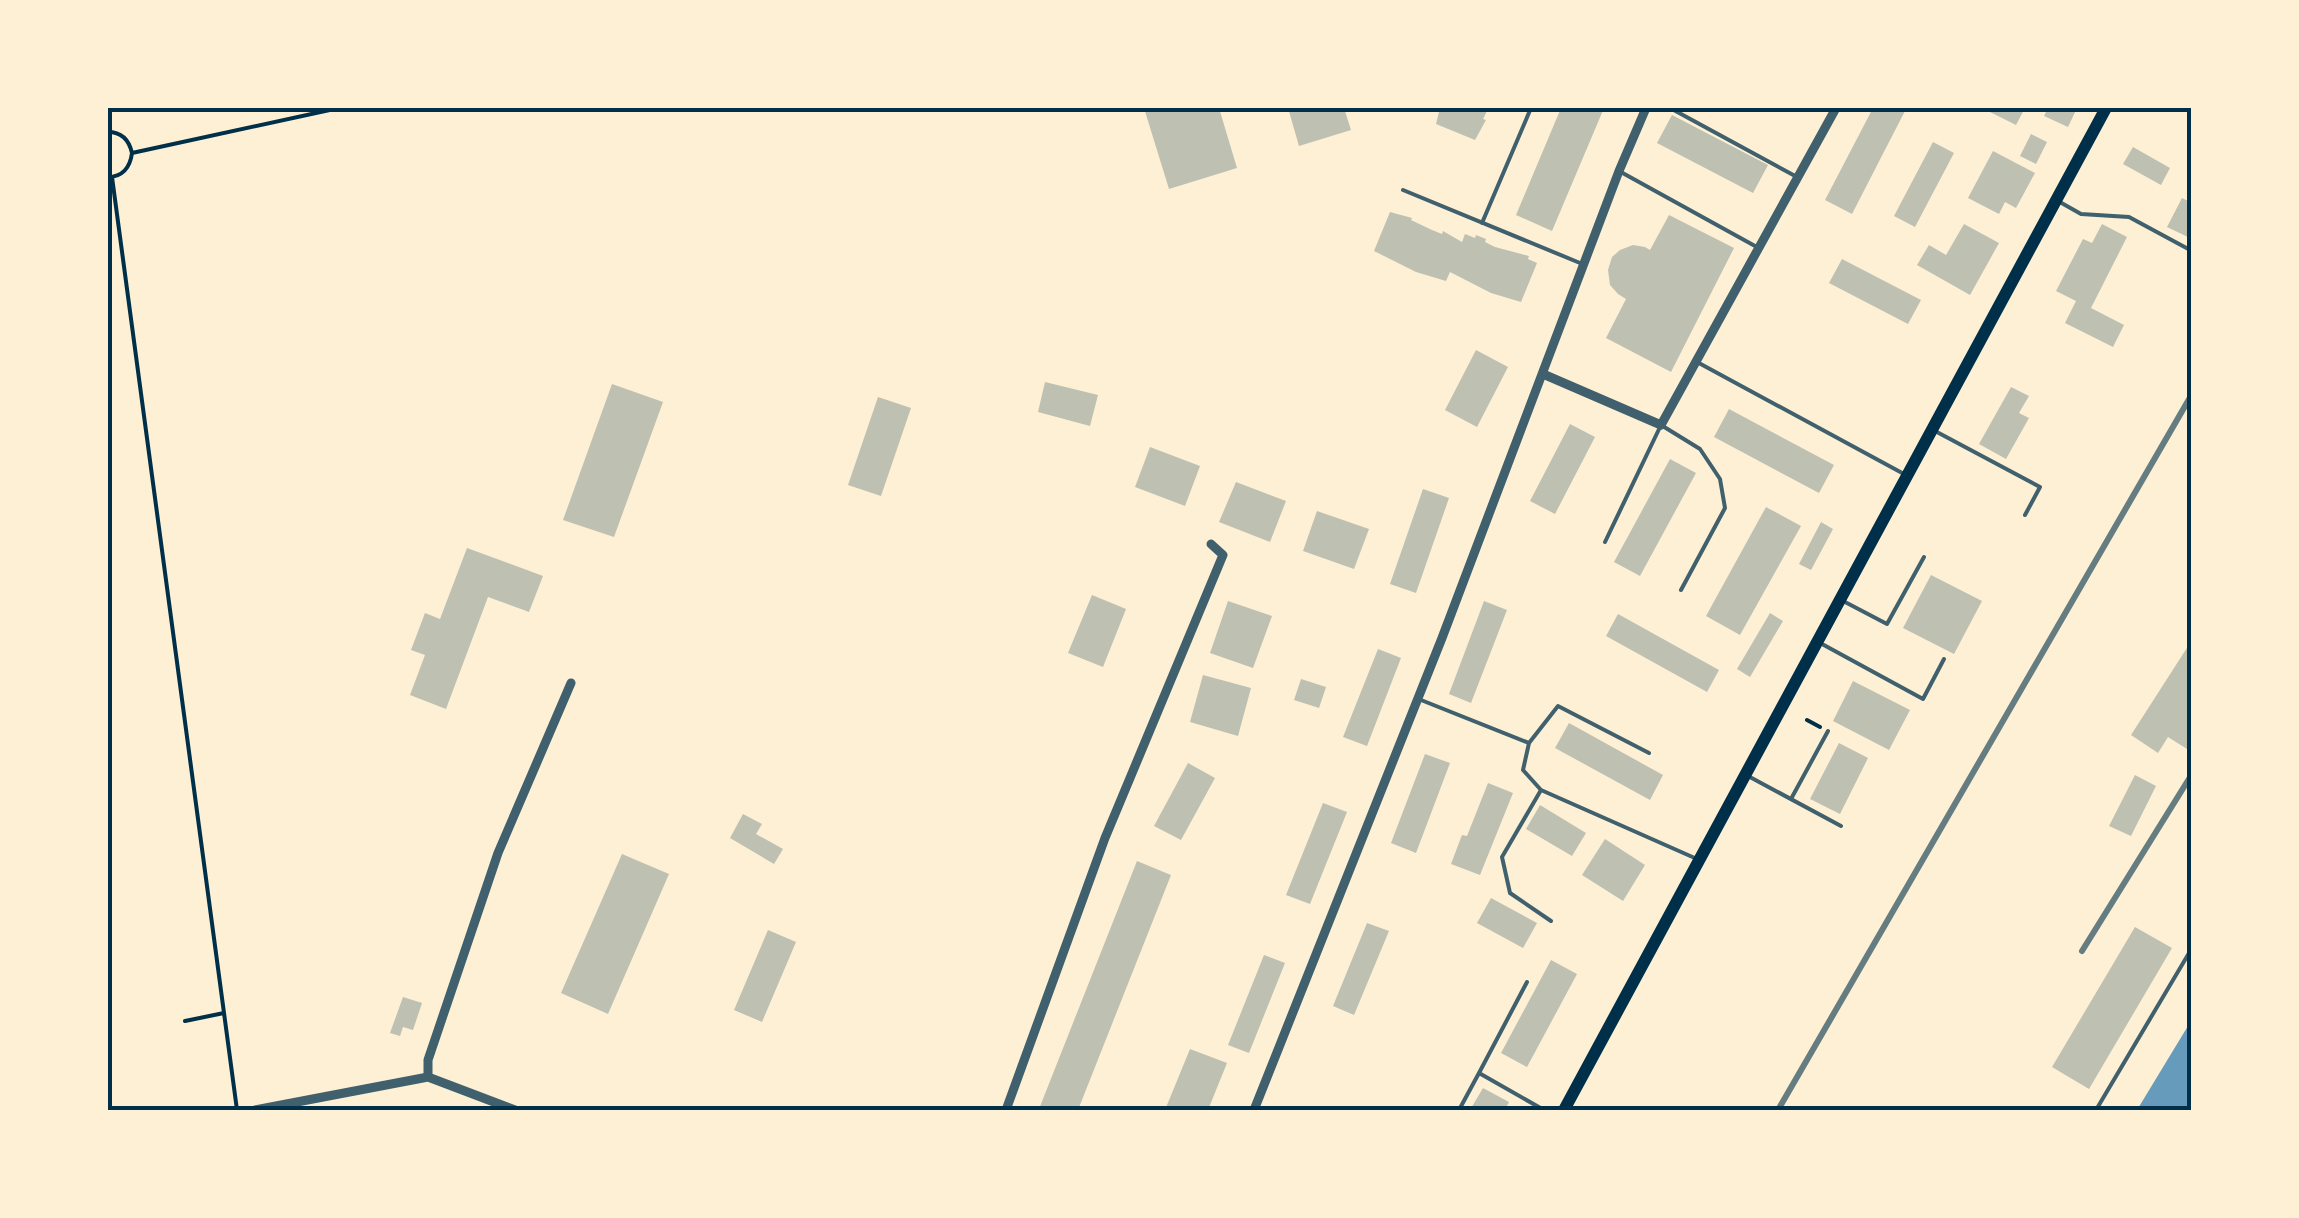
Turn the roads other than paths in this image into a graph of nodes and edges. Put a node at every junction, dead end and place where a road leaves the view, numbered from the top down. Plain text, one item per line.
1 (1531, 108) edge
2 (1646, 108) edge
3 (1670, 108) edge
4 (1836, 108) edge
5 (2106, 108) edge
6 (1620, 171) junction
7 (1798, 178) junction
8 (1403, 190) dead end
9 (2057, 201) junction
10 (1482, 222) junction
11 (1759, 248) junction
12 (2192, 251) edge
13 (1584, 265) junction
14 (1696, 361) junction
15 (1543, 374) junction
16 (1660, 426) junction
17 (1933, 430) junction
18 (1908, 476) junction
19 (2025, 515) dead end
20 (1605, 542) dead end
21 (1211, 544) dead end
22 (1924, 557) dead end
23 (1681, 590) dead end
24 (1841, 600) junction
25 (1818, 642) junction
26 (1944, 659) dead end
27 (572, 683) dead end
28 (1417, 698) junction
29 (1828, 732) dead end
30 (1529, 743) junction
31 (1649, 753) dead end
32 (1746, 774) junction
33 (1542, 790) junction
34 (1791, 799) junction
35 (1841, 826) dead end
36 (1699, 860) junction
37 (1551, 921) dead end
38 (2192, 948) edge
39 (1527, 982) dead end
40 (1480, 1073) junction
41 (428, 1078) junction
42 (255, 1110) edge
43 (515, 1110) edge
44 (1006, 1110) edge
45 (1254, 1110) edge
46 (1459, 1110) edge
47 (1544, 1110) edge
48 (1564, 1110) edge
49 (2096, 1110) edge

1 - 10 lane
2 - 6 street
3 - 7 lane
4 - 7 street
5 - 9 main road
6 - 11 lane
6 - 13 street
7 - 11 street
8 - 10 lane
9 - 12 lane
9 - 17 main road
10 - 13 lane
11 - 14 street
13 - 15 street
14 - 16 street
14 - 18 lane
15 - 16 street
15 - 28 street
16 - 20 lane
16 - 23 lane
17 - 18 main road
17 - 19 lane
18 - 24 main road
21 - 44 street
22 - 24 lane
24 - 25 main road
25 - 26 lane
25 - 32 main road
27 - 41 street
28 - 30 lane
28 - 45 street
29 - 34 lane
30 - 31 lane
30 - 33 lane
32 - 34 lane
32 - 36 main road
33 - 36 lane
33 - 37 lane
34 - 35 lane
36 - 48 main road
38 - 49 lane
39 - 40 lane
40 - 46 lane
40 - 47 lane
41 - 42 street
41 - 43 street

